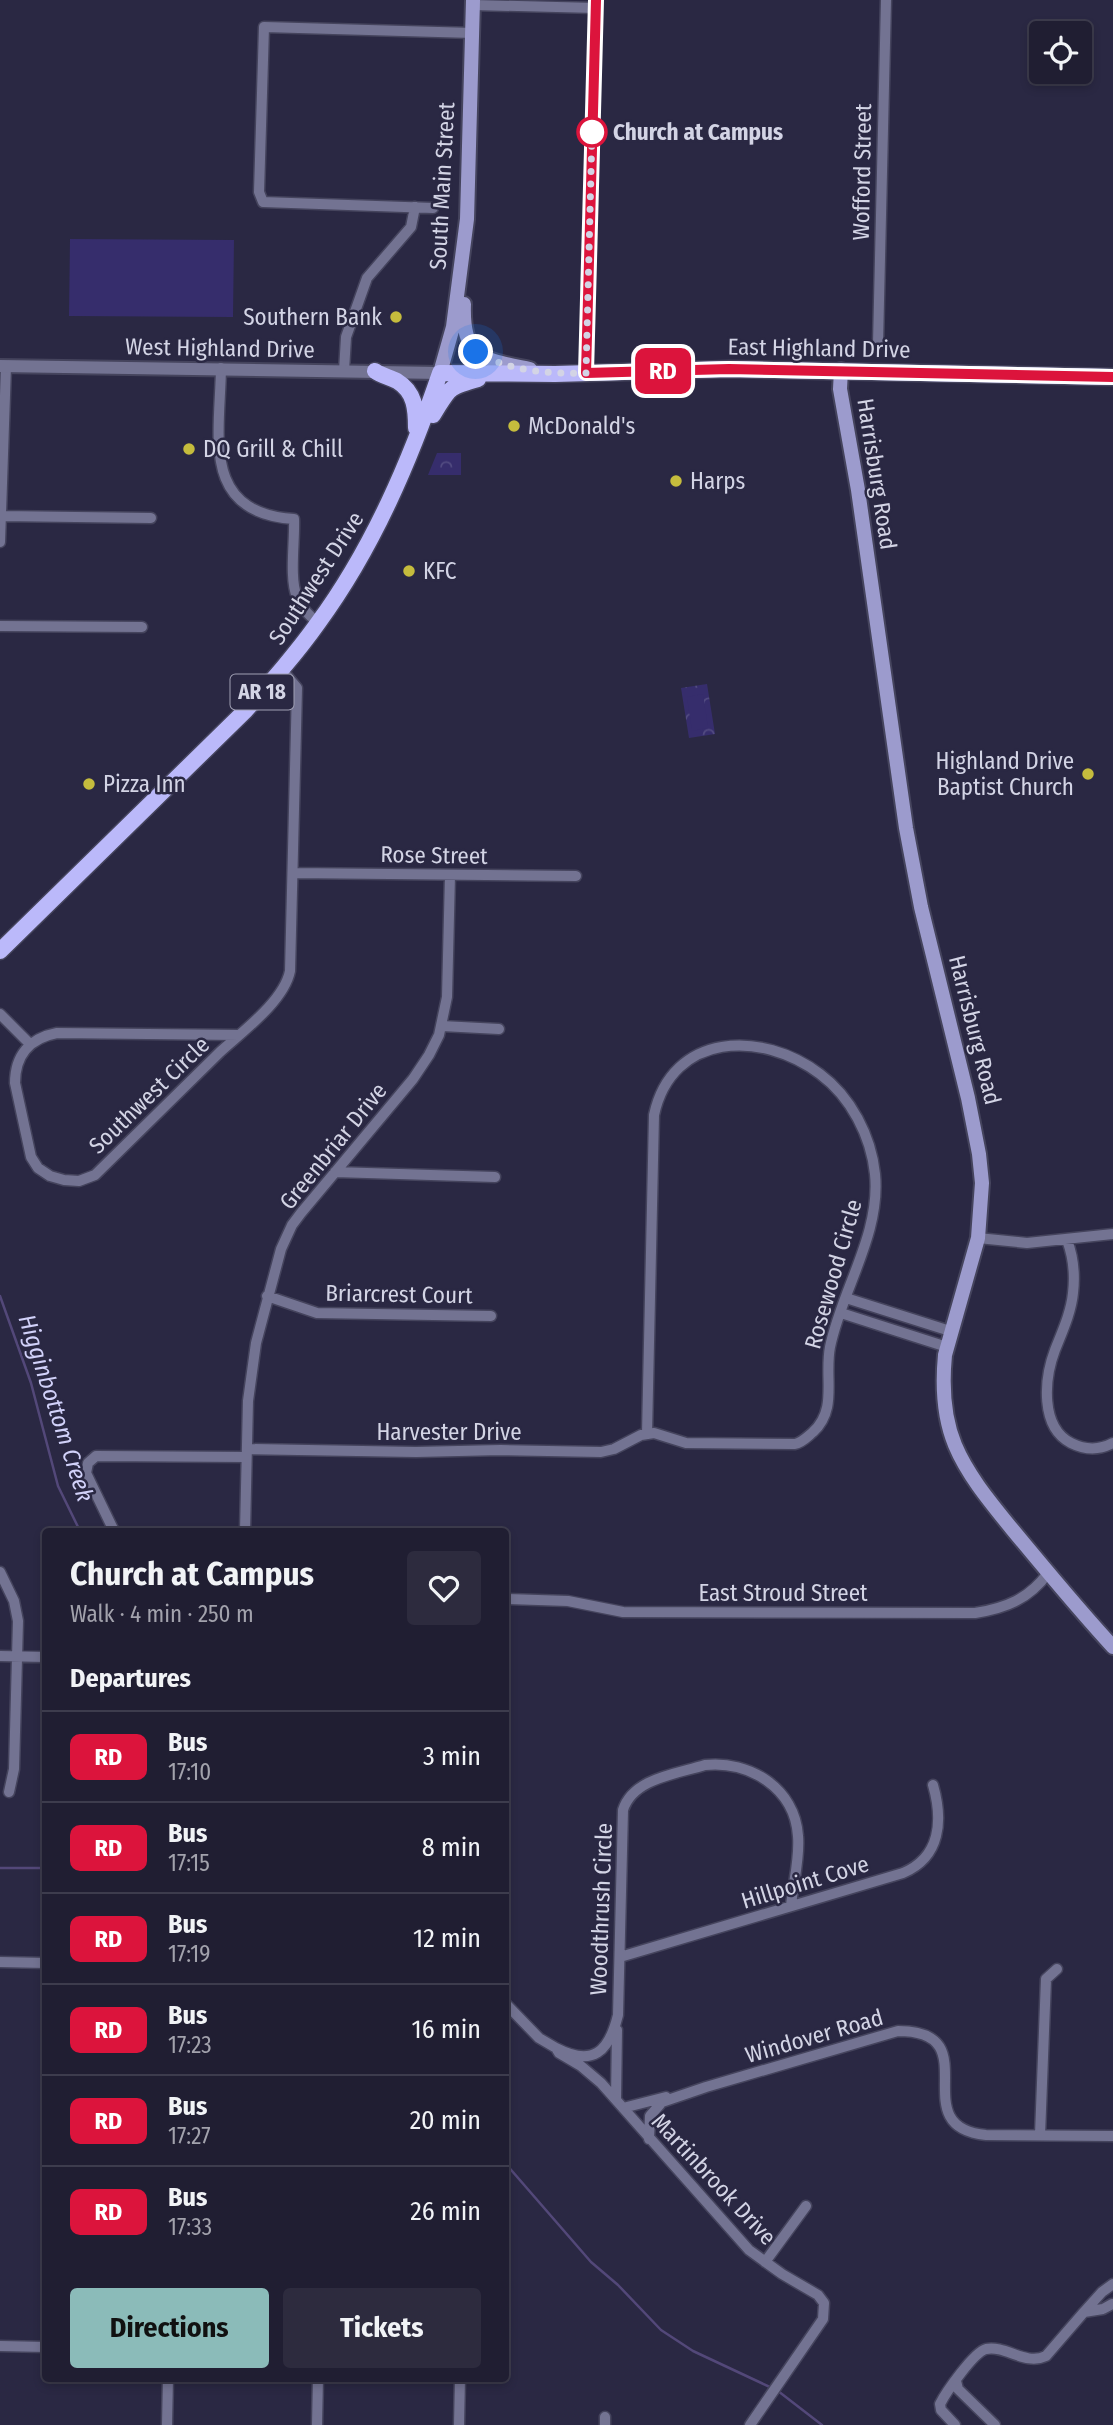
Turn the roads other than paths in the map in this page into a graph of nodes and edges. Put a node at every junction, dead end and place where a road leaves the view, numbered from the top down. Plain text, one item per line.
1 (886, 0) edge
2 (473, 3) edge
3 (596, 4) edge
4 (472, 33) junction
5 (415, 207) junction
6 (433, 208) dead end
7 (467, 219) junction
8 (878, 344) dead end
9 (3, 366) edge
10 (221, 368) junction
11 (841, 370) junction
12 (344, 371) junction
13 (375, 371) junction
14 (440, 373) junction
15 (586, 373) junction
16 (495, 374) junction
17 (555, 374) junction
18 (1113, 377) edge
19 (416, 441) junction
20 (1, 516) edge
21 (151, 518) dead end
22 (0, 542) edge
23 (318, 624) junction
24 (0, 626) edge
25 (142, 627) dead end
26 (282, 670) junction
27 (293, 873) junction
28 (450, 875) junction
29 (576, 876) dead end
30 (0, 951) edge
31 (0, 1014) edge
32 (442, 1026) junction
33 (499, 1029) dead end
34 (239, 1035) junction
35 (30, 1044) junction
36 (335, 1172) junction
37 (495, 1177) dead end
38 (1113, 1234) edge
39 (978, 1238) junction
40 (1067, 1240) junction
41 (267, 1296) junction
42 (846, 1298) junction
43 (841, 1312) junction
44 (491, 1316) dead end
45 (950, 1331) junction
46 (947, 1347) junction
47 (648, 1434) junction
48 (1113, 1443) edge
49 (247, 1453) junction
50 (113, 1528) edge
51 (245, 1528) edge
52 (0, 1572) edge
53 (1048, 1573) junction
54 (509, 1599) edge
55 (1113, 1647) edge
56 (0, 1656) edge
57 (17, 1657) junction
58 (42, 1657) edge
59 (933, 1785) dead end
60 (9, 1792) dead end
61 (791, 1906) junction
62 (620, 1957) junction
63 (0, 1962) edge
64 (42, 1963) edge
65 (1057, 1969) dead end
66 (509, 2007) edge
67 (618, 2015) junction
68 (556, 2048) junction
69 (706, 2087) junction
70 (619, 2104) junction
71 (1040, 2135) junction
72 (1113, 2136) edge
73 (649, 2138) junction
74 (806, 2206) dead end
75 (765, 2262) junction
76 (1110, 2286) edge
77 (1113, 2304) edge
78 (1084, 2312) junction
79 (0, 2346) edge
80 (42, 2347) edge
81 (956, 2381) junction
82 (167, 2382) edge
83 (318, 2382) edge
84 (460, 2382) edge
85 (167, 2425) edge
86 (317, 2425) edge
87 (459, 2425) edge
88 (750, 2425) edge
89 (955, 2425) edge
90 (995, 2425) edge

1 - 8 street, Wofford Street
2 - 3 street
2 - 4 main road, South Main Street
3 - 15 street
4 - 5 street
4 - 7 main road, South Main Street
5 - 6 street
5 - 12 street
7 - 14 main road, South Main Street
7 - 17 main road
9 - 10 street, West Highland Drive
9 - 20 street
10 - 12 street, West Highland Drive
10 - 23 street
11 - 15 main road, East Highland Drive
11 - 18 main road, East Highland Drive
11 - 39 main road, Harrisburg Road
12 - 13 street, West Highland Drive
13 - 14 street, West Highland Drive
13 - 19 main road
14 - 16 main road, East Highland Drive
14 - 19 main road, Southwest Drive / AR 18
15 - 17 main road, East Highland Drive
16 - 17 main road, East Highland Drive
16 - 19 main road
19 - 23 main road, Southwest Drive / AR 18
20 - 21 street
20 - 22 street
23 - 26 main road, Southwest Drive / AR 18
24 - 25 street
26 - 27 street, Southwest Circle
26 - 30 main road, Southwest Drive / AR 18
27 - 28 street, Rose Street
27 - 34 street, Southwest Circle
28 - 29 street, Rose Street
28 - 32 street, Greenbriar Drive
31 - 35 street
32 - 33 street
32 - 36 street, Greenbriar Drive
34 - 35 street
34 - 35 street, Southwest Circle
36 - 37 street
36 - 41 street, Greenbriar Drive
38 - 40 street
39 - 40 street
39 - 45 main road, Harrisburg Road
40 - 48 street
41 - 44 street, Briarcrest Court
41 - 49 street, Greenbriar Drive
42 - 43 street, Rosewood Circle
42 - 45 street
42 - 47 street, Rosewood Circle
43 - 46 street
43 - 47 street, Rosewood Circle
45 - 46 main road, Harrisburg Road
46 - 53 main road, Harrisburg Road
47 - 49 street, Harvester Drive
49 - 50 street, Harvester Drive
49 - 51 street, Greenbriar Drive
52 - 57 street
53 - 54 street, East Stroud Street
53 - 55 main road, Harrisburg Road
56 - 57 street
57 - 58 street
57 - 60 street
59 - 61 street, Hillpoint Cove
61 - 62 street, Hillpoint Cove
61 - 62 street, Woodthrush Circle
62 - 67 street, Woodthrush Circle
63 - 64 street
65 - 71 street
66 - 68 street, Martinbrook Drive
67 - 68 street, Woodthrush Circle
67 - 70 street, Woodthrush Circle
68 - 70 street, Martinbrook Drive
69 - 70 street, Windover Road
69 - 71 street, Windover Road
69 - 73 street, Windover Road
70 - 73 street, Martinbrook Drive
71 - 72 street, Windover Road
73 - 75 street, Martinbrook Drive
74 - 75 street
75 - 88 street, Martinbrook Drive
76 - 77 street
76 - 78 street
77 - 78 street
78 - 81 street
79 - 80 street
81 - 89 street
81 - 90 street
82 - 85 street
83 - 86 street
84 - 87 street

